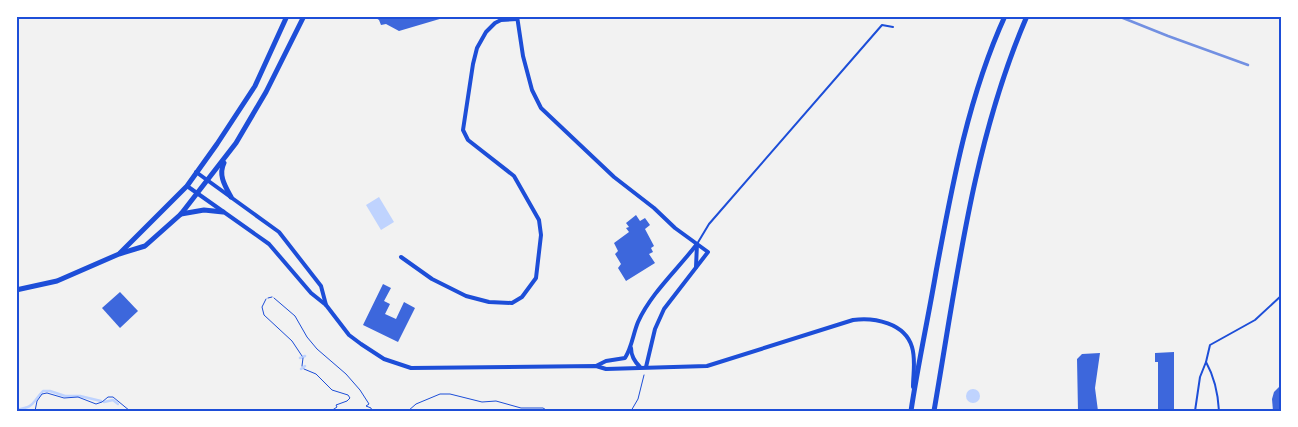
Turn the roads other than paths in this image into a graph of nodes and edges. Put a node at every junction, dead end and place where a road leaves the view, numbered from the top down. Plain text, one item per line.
1 (287, 16) edge
2 (304, 16) edge
3 (1005, 16) edge
4 (1027, 16) edge
5 (517, 18) edge
6 (893, 27) dead end
7 (228, 153) junction
8 (196, 172) junction
9 (208, 180) junction
10 (187, 186) junction
11 (198, 194) junction
12 (231, 197) junction
13 (223, 212) junction
14 (181, 214) junction
15 (697, 244) junction
16 (119, 254) junction
17 (401, 257) dead end
18 (696, 268) junction
19 (16, 290) edge
20 (1282, 295) edge
21 (326, 305) junction
22 (631, 346) junction
23 (1206, 362) junction
24 (596, 366) junction
25 (640, 367) junction
26 (646, 367) junction
27 (913, 399) junction
28 (911, 411) edge
29 (934, 411) edge
30 (1195, 411) edge
31 (1219, 411) edge

1 - 8 street
2 - 7 street
3 - 27 street
4 - 29 street
5 - 15 street
5 - 17 street
6 - 15 lane
7 - 9 street
7 - 12 street
8 - 9 street
8 - 10 street
9 - 11 street
9 - 12 street
10 - 11 street
10 - 16 street
11 - 13 street
11 - 14 street
12 - 21 street
13 - 14 street
13 - 21 street
14 - 16 street
15 - 18 street
15 - 18 street
15 - 22 street
16 - 19 street
18 - 26 street
20 - 23 lane
21 - 24 street
22 - 24 street
22 - 25 street
23 - 30 lane
23 - 31 lane
24 - 25 street
25 - 26 street
26 - 27 street
27 - 28 street

